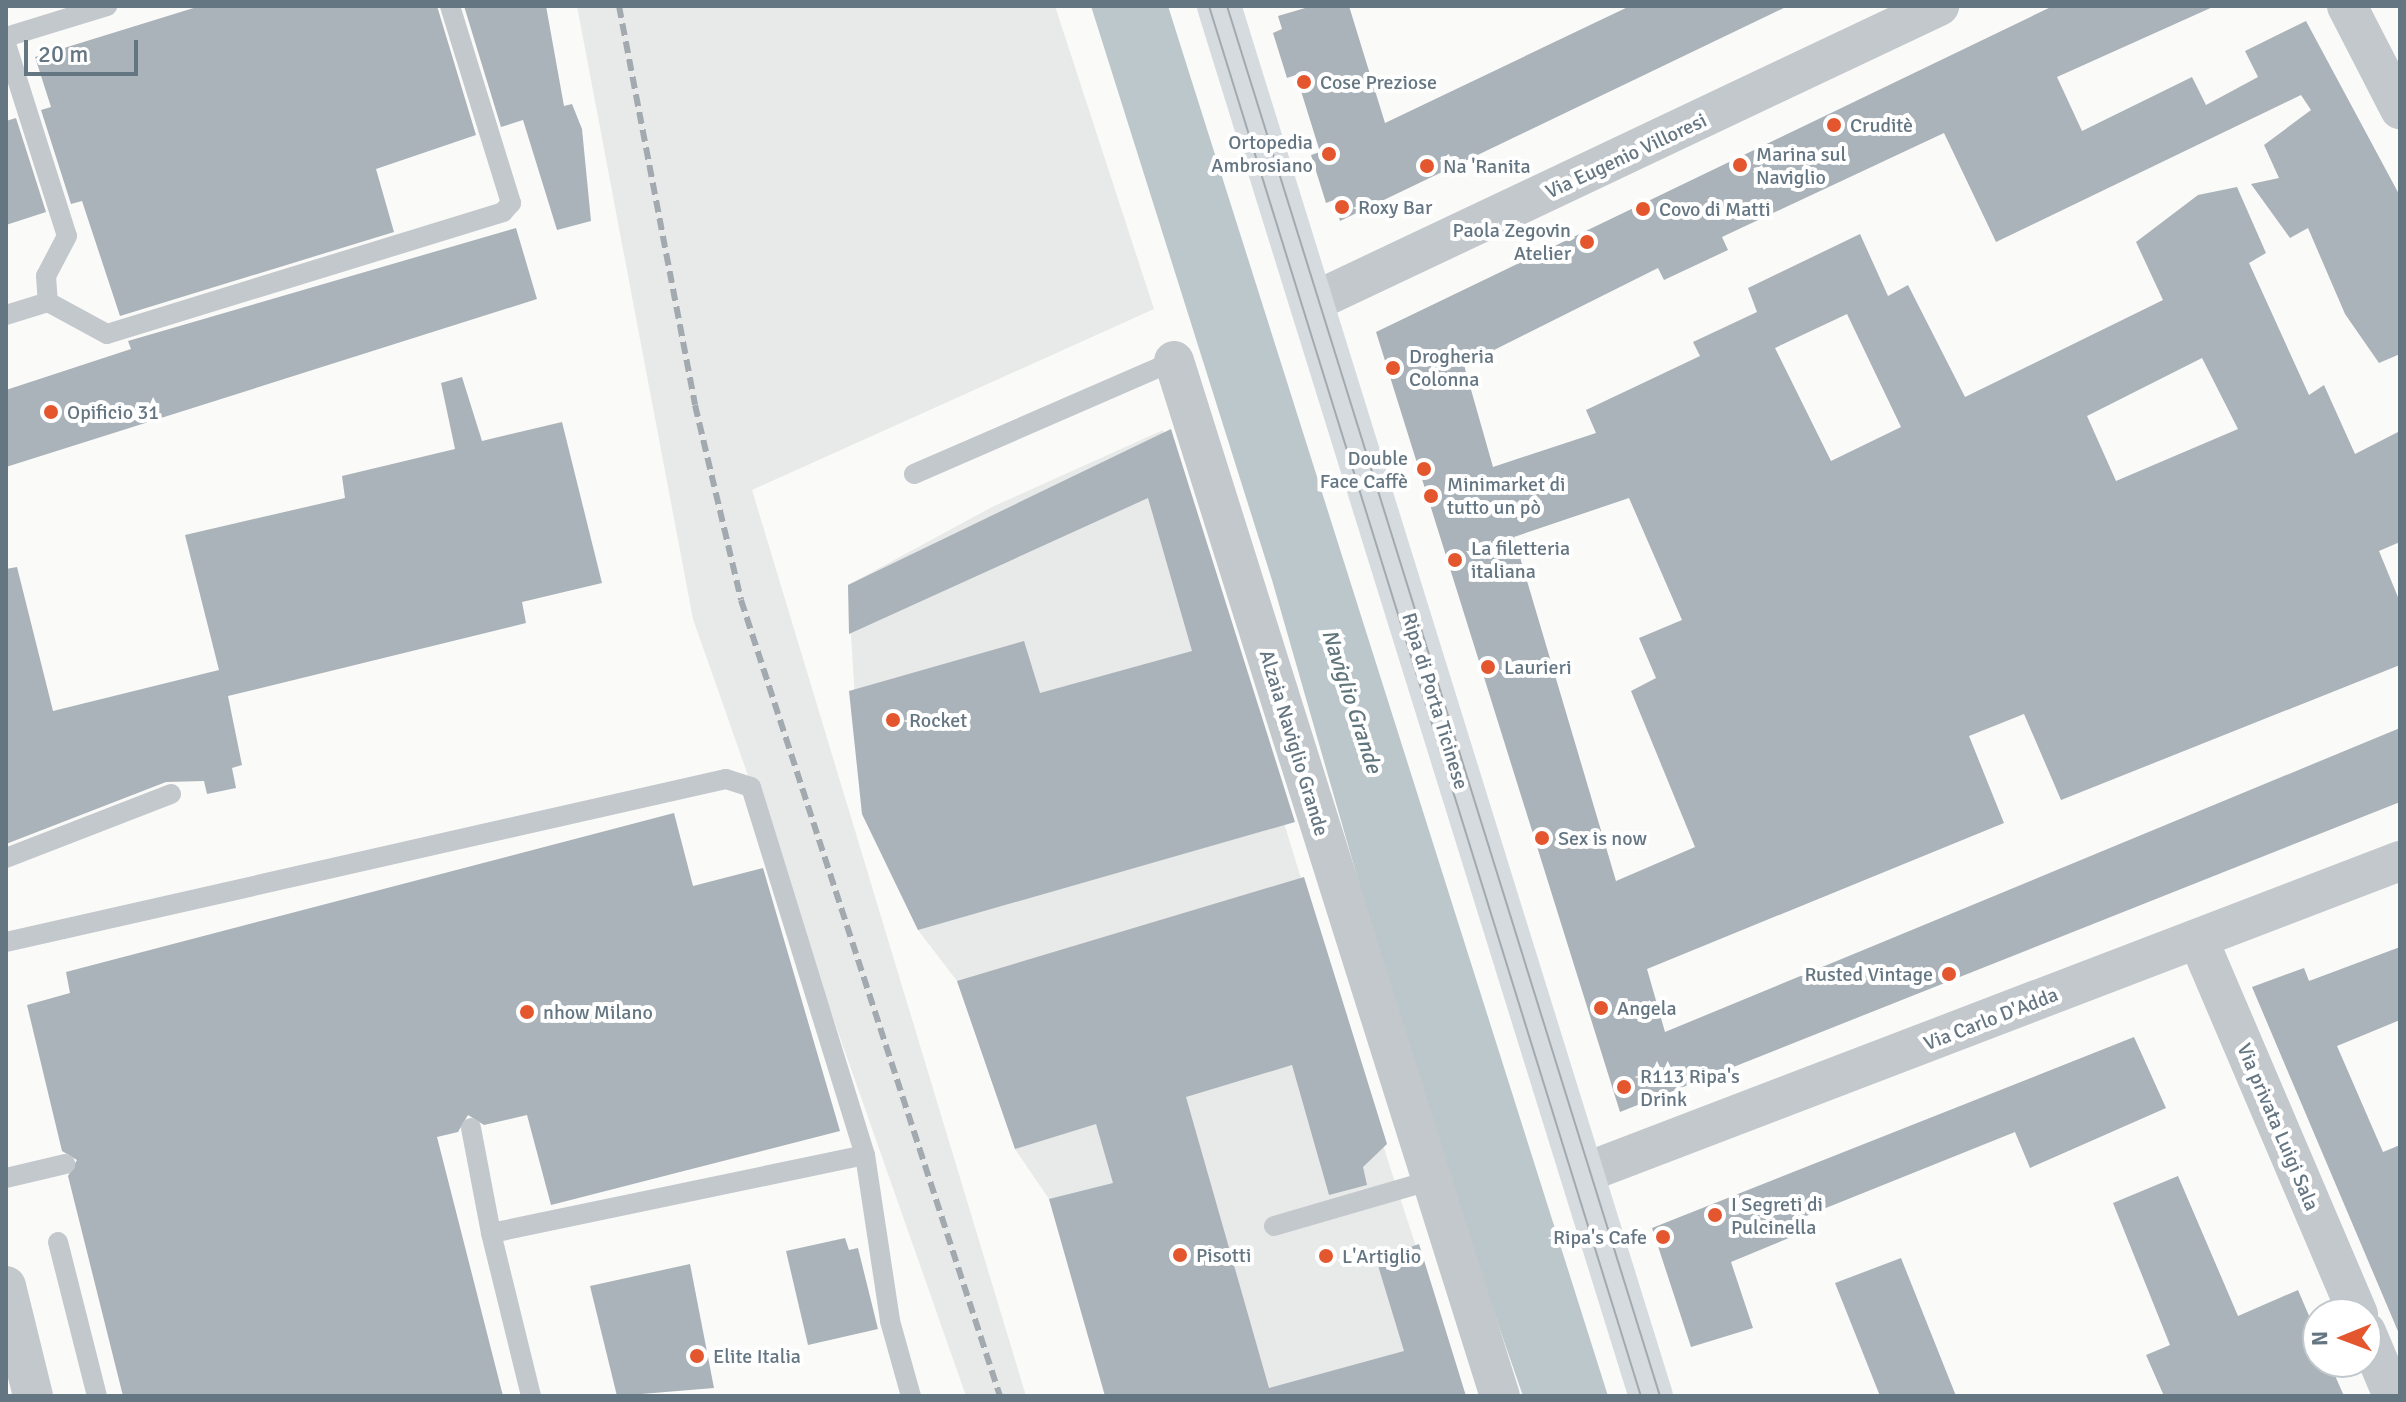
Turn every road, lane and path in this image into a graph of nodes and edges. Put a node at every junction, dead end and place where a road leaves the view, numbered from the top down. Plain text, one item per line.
1 (107, 6) edge
2 (450, 6) edge
3 (1219, 6) edge
4 (1939, 6) edge
5 (2347, 6) edge
6 (6, 37) edge
7 (6, 44) edge
8 (2400, 109) edge
9 (48, 302) junction
10 (1311, 303) junction
11 (6, 315) edge
12 (1174, 361) joint
13 (914, 474) dead end
14 (171, 794) dead end
15 (6, 858) edge
16 (2400, 861) edge
17 (2198, 939) junction
18 (6, 942) edge
19 (471, 1128) dead end
20 (865, 1155) junction
21 (65, 1164) dead end
22 (1582, 1174) junction
23 (6, 1178) edge
24 (1432, 1180) junction
25 (1274, 1226) dead end
26 (491, 1233) junction
27 (58, 1242) dead end
28 (6, 1286) edge
29 (2351, 1298) edge
30 (2382, 1370) edge
31 (33, 1396) edge
32 (97, 1396) edge
33 (531, 1396) edge
34 (911, 1396) edge
35 (1500, 1396) edge
36 (1651, 1396) edge
37 (2393, 1396) edge

1 - 6 lane
2 - 9 lane
3 - 10 street, Ripa di Porta Ticinese
4 - 10 street, Via Eugenio Villoresi
5 - 8 street
7 - 9 lane
9 - 11 lane
10 - 22 street, Ripa di Porta Ticinese
12 - 13 lane, Alzaia Naviglio Grande
12 - 24 street, Alzaia Naviglio Grande
14 - 15 lane
16 - 17 street, Via Carlo D'Adda
17 - 22 street, Via Carlo D'Adda
17 - 29 street, Via privata Luigi Sala
18 - 20 lane
19 - 26 lane
20 - 26 lane
20 - 34 lane
21 - 23 lane
22 - 36 street, Ripa di Porta Ticinese
24 - 25 lane
24 - 35 street, Alzaia Naviglio Grande
26 - 33 lane
27 - 32 lane
28 - 31 street
30 - 37 street

